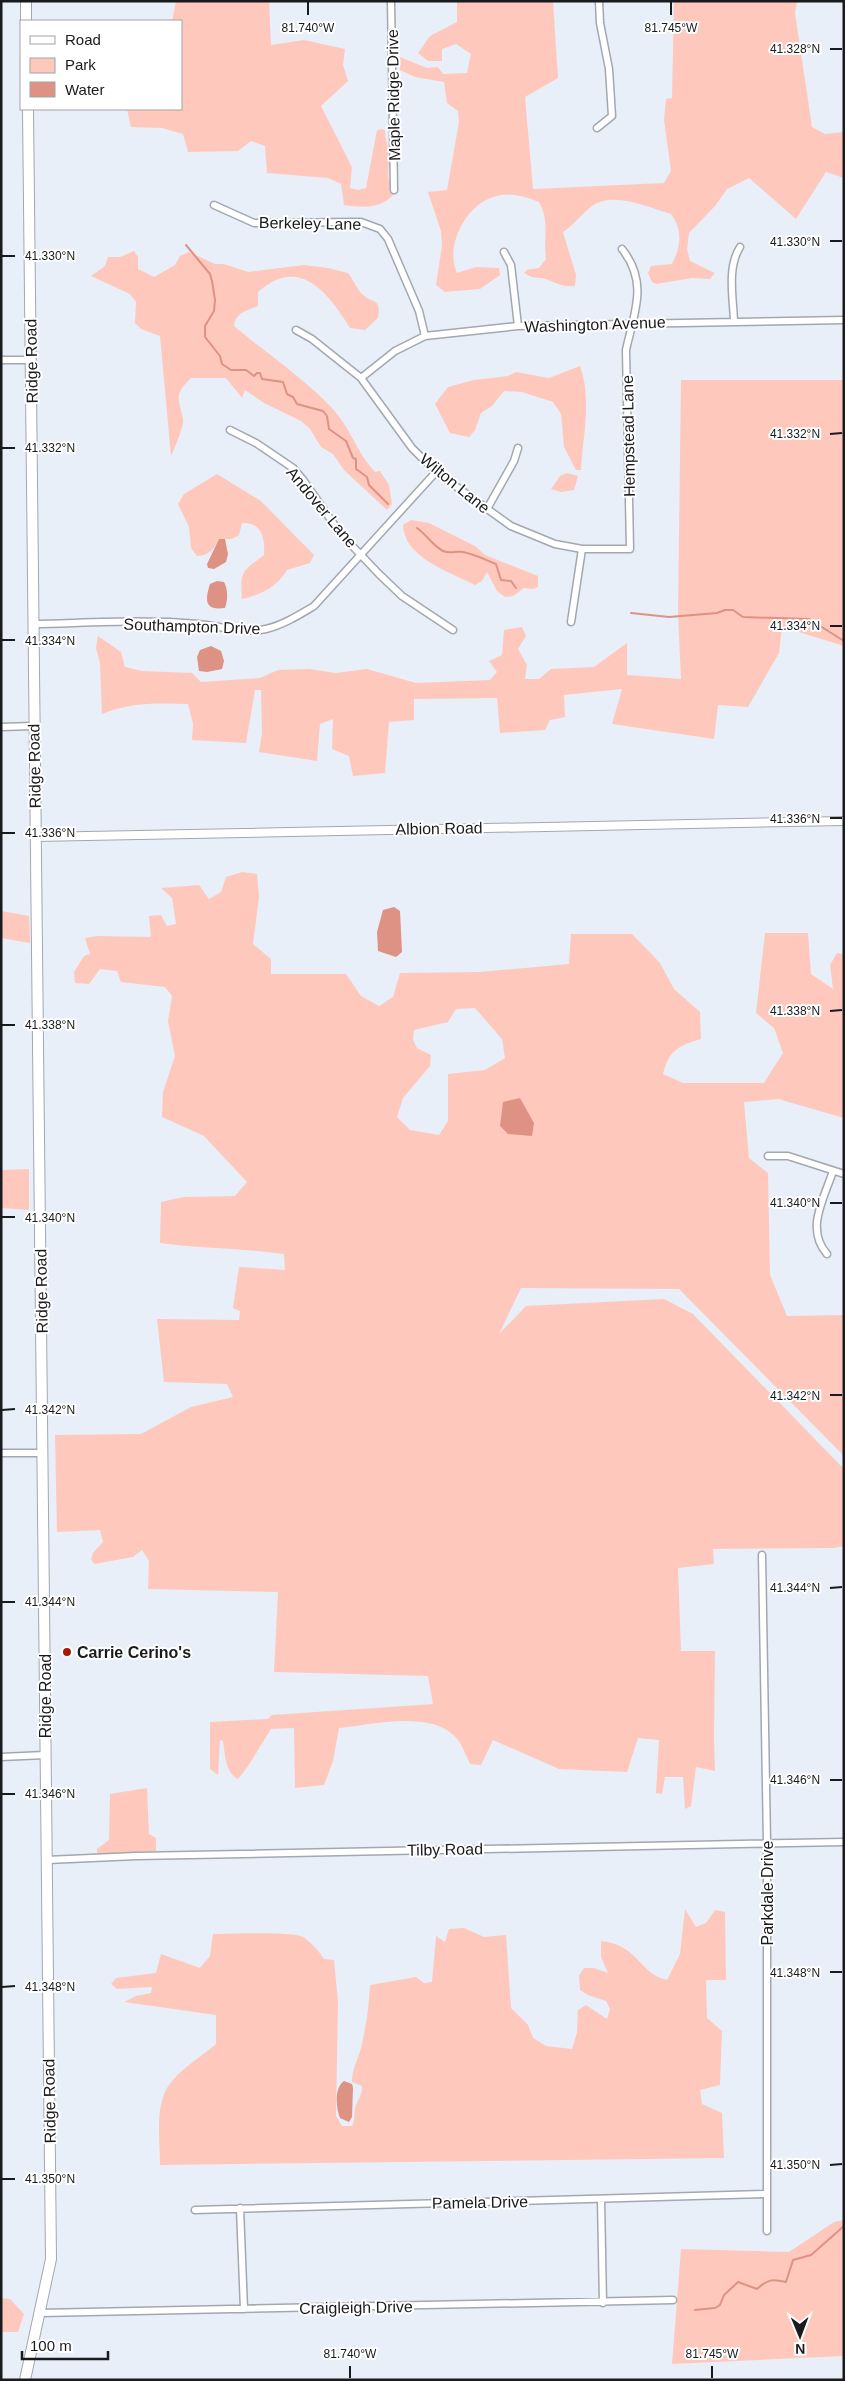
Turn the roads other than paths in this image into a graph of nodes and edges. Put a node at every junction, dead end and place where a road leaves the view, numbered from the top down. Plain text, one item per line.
1 (26, 1) edge
2 (391, 1) edge
3 (599, 1) edge
4 (26, 20) edge
5 (28, 110) edge
6 (597, 128) dead end
7 (394, 190) dead end
8 (214, 205) dead end
9 (740, 247) dead end
10 (622, 249) dead end
11 (504, 252) dead end
12 (844, 320) edge
13 (734, 321) junction
14 (632, 323) junction
15 (518, 326) junction
16 (296, 330) dead end
17 (425, 336) junction
18 (1, 360) edge
19 (31, 360) junction
20 (360, 378) junction
21 (230, 430) dead end
22 (518, 448) dead end
23 (436, 472) junction
24 (487, 509) junction
25 (582, 549) junction
26 (630, 550) joint
27 (362, 554) junction
28 (571, 622) dead end
29 (33, 624) junction
30 (453, 630) dead end
31 (33, 726) junction
32 (1, 727) edge
33 (844, 820) edge
34 (35, 837) junction
35 (768, 1156) dead end
36 (833, 1171) junction
37 (844, 1174) edge
38 (827, 1254) dead end
39 (1, 1453) edge
40 (43, 1453) junction
41 (762, 1555) dead end
42 (45, 1755) junction
43 (1, 1757) edge
44 (844, 1842) edge
45 (767, 1843) junction
46 (47, 1860) junction
47 (766, 2194) junction
48 (601, 2199) junction
49 (240, 2208) junction
50 (195, 2210) dead end
51 (767, 2231) dead end
52 (672, 2300) dead end
53 (603, 2302) junction
54 (244, 2309) junction
55 (40, 2313) junction
56 (25, 2380) edge

1 - 4 main road
2 - 7 street, Maple Ridge Drive
3 - 6 street
5 - 19 main road, Ridge Road
8 - 17 street, Berkeley Lane
9 - 13 street
10 - 14 street, Hempstead Lane
11 - 15 street
12 - 13 street, Washington Avenue
13 - 14 street, Washington Avenue
14 - 15 street, Washington Avenue
14 - 26 street, Hempstead Lane
15 - 17 street, Washington Avenue
16 - 20 street, Wilton Lane
17 - 20 street, Washington Avenue
18 - 19 street
19 - 29 main road, Ridge Road
20 - 23 street, Wilton Lane
21 - 27 street, Andover Lane
22 - 24 street
23 - 24 street, Wilton Lane
23 - 27 street, Southampton Drive
24 - 25 street, Wilton Lane
25 - 26 street, Wilton Lane
25 - 28 street
27 - 29 street, Southampton Drive
27 - 30 street, Andover Lane
29 - 31 main road, Ridge Road
31 - 32 street
31 - 34 main road, Ridge Road
33 - 34 street, Albion Road
34 - 40 main road, Ridge Road
35 - 36 street
36 - 37 street
36 - 38 street
39 - 40 street
40 - 42 main road, Ridge Road
41 - 45 street, Parkdale Drive
42 - 43 street
42 - 46 main road, Ridge Road
44 - 45 street, Tilby Road
45 - 46 street, Tilby Road
45 - 47 street, Parkdale Drive
46 - 55 main road, Ridge Road
47 - 48 street, Pamela Drive
47 - 51 street, Parkdale Drive
48 - 49 street, Pamela Drive
48 - 53 street
49 - 50 street, Pamela Drive
49 - 54 street
52 - 53 street, Craigleigh Drive
53 - 54 street, Craigleigh Drive
54 - 55 street, Craigleigh Drive
55 - 56 main road, Ridge Road

